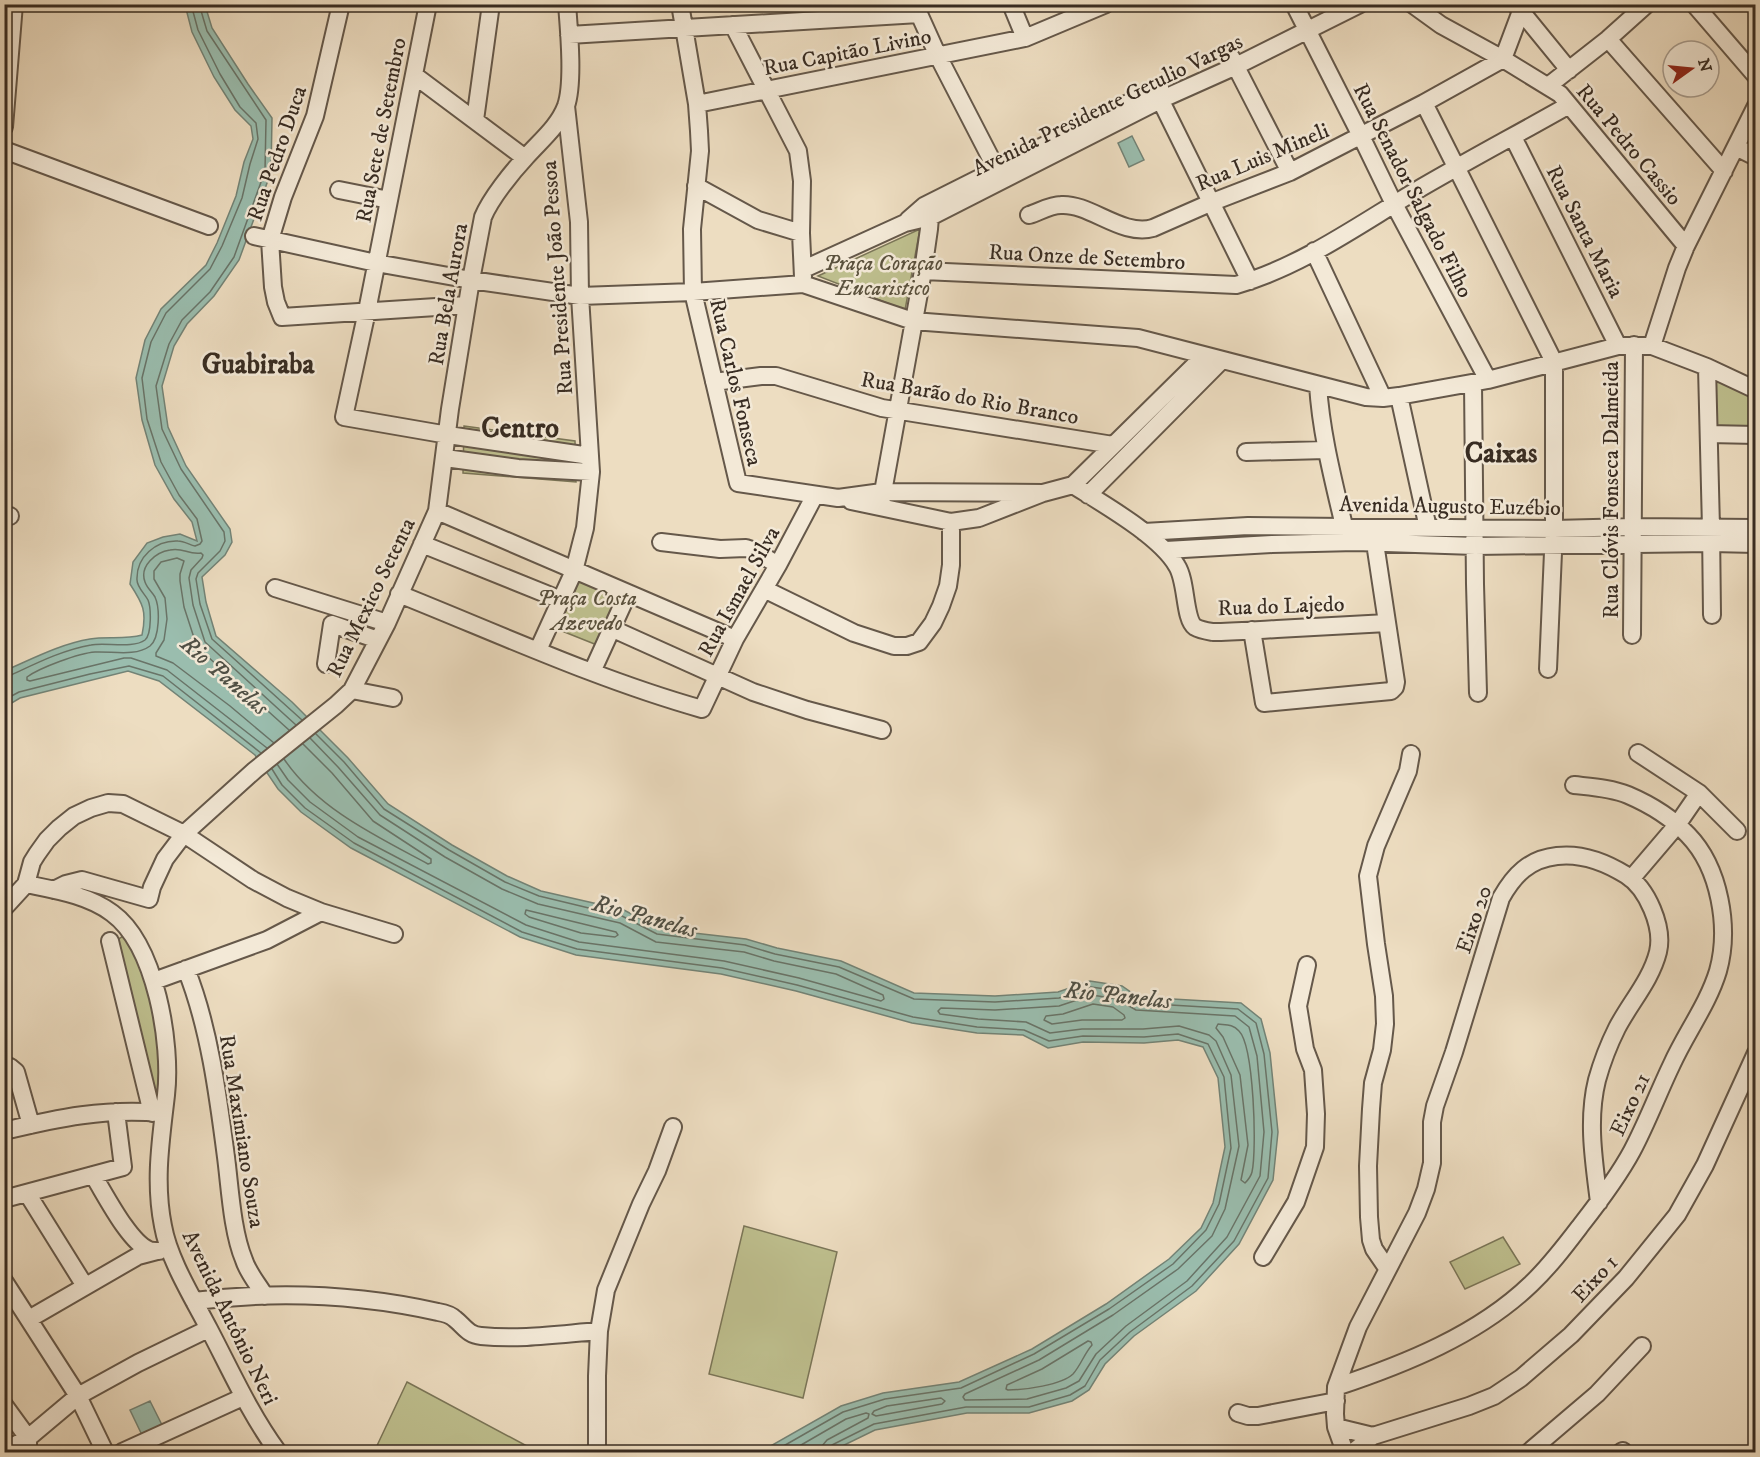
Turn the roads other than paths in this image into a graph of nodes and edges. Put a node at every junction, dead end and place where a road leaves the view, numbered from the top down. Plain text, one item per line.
1 (14, 4) edge
2 (341, 4) edge
3 (428, 4) edge
4 (491, 4) edge
5 (567, 4) edge
6 (680, 4) edge
7 (1011, 4) edge
8 (1294, 4) edge
9 (1335, 4) edge
10 (1360, 4) edge
11 (1412, 4) edge
12 (1647, 4) edge
13 (1694, 4) edge
14 (1100, 6) edge
15 (1522, 7) edge
16 (917, 9) edge
17 (733, 25) junction
18 (1304, 26) junction
19 (684, 29) junction
20 (569, 35) junction
21 (1025, 38) junction
22 (1608, 39) junction
23 (938, 56) junction
24 (1503, 59) junction
25 (1233, 61) junction
26 (1569, 70) junction
27 (414, 75) junction
28 (1755, 76) edge
29 (1548, 86) junction
30 (767, 88) junction
31 (1158, 95) junction
32 (1424, 103) junction
33 (697, 104) junction
34 (1569, 105) junction
35 (566, 106) junction
36 (1755, 106) edge
37 (475, 120) junction
38 (4, 127) edge
39 (1361, 136) junction
40 (1513, 137) junction
41 (1736, 147) junction
42 (4, 150) edge
43 (1755, 157) edge
44 (525, 158) junction
45 (1457, 166) junction
46 (1724, 171) junction
47 (1290, 172) junction
48 (999, 175) junction
49 (696, 186) junction
50 (339, 190) dead end
51 (389, 201) junction
52 (1210, 203) junction
53 (1394, 204) junction
54 (927, 212) junction
55 (1029, 215) dead end
56 (209, 226) dead end
57 (801, 233) junction
58 (262, 238) junction
59 (1686, 246) junction
60 (1314, 251) junction
61 (376, 263) junction
62 (923, 271) junction
63 (803, 277) junction
64 (471, 280) junction
65 (1250, 281) junction
66 (693, 292) junction
67 (580, 296) junction
68 (467, 305) junction
69 (367, 311) junction
70 (913, 321) junction
71 (1626, 345) junction
72 (1652, 346) junction
73 (1212, 358) junction
74 (1554, 362) junction
75 (1707, 367) junction
76 (714, 382) junction
77 (1480, 382) junction
78 (1318, 385) junction
79 (1755, 390) edge
80 (1391, 397) junction
81 (897, 411) junction
82 (1709, 434) junction
83 (448, 435) junction
84 (1755, 435) edge
85 (1113, 445) junction
86 (1326, 450) junction
87 (1246, 452) dead end
88 (445, 458) junction
89 (590, 470) junction
90 (1073, 485) junction
91 (1043, 493) junction
92 (815, 495) junction
93 (1088, 495) junction
94 (881, 500) junction
95 (437, 511) junction
96 (951, 522) junction
97 (1344, 526) junction
98 (1475, 527) junction
99 (1428, 528) junction
100 (1755, 528) edge
101 (1144, 532) junction
102 (1632, 535) junction
103 (1711, 535) junction
104 (1553, 538) junction
105 (661, 542) dead end
106 (1375, 543) junction
107 (422, 544) junction
108 (1755, 544) edge
109 (1475, 546) junction
110 (1166, 550) junction
111 (778, 565) junction
112 (574, 571) junction
113 (275, 588) dead end
114 (764, 589) junction
115 (628, 593) junction
116 (399, 594) junction
117 (561, 600) junction
118 (1712, 615) dead end
119 (387, 623) junction
120 (1387, 623) junction
121 (613, 629) junction
122 (1252, 630) junction
123 (1632, 635) dead end
124 (735, 639) junction
125 (378, 640) junction
126 (538, 650) junction
127 (326, 664) dead end
128 (1548, 669) dead end
129 (592, 672) junction
130 (717, 676) junction
131 (352, 690) junction
132 (1478, 693) dead end
133 (393, 698) dead end
134 (882, 730) dead end
135 (1638, 753) dead end
136 (1411, 754) dead end
137 (1574, 785) dead end
138 (1699, 793) junction
139 (1677, 825) junction
140 (1737, 831) dead end
141 (184, 834) junction
142 (1631, 879) junction
143 (26, 884) junction
144 (54, 890) junction
145 (4, 908) edge
146 (321, 912) junction
147 (394, 934) dead end
148 (110, 941) dead end
149 (1307, 965) dead end
150 (186, 969) junction
151 (154, 981) junction
152 (1755, 1053) edge
153 (10, 1069) edge
154 (116, 1112) junction
155 (158, 1113) junction
156 (31, 1125) junction
157 (673, 1127) dead end
158 (4, 1131) edge
159 (93, 1175) junction
160 (27, 1193) junction
161 (4, 1199) edge
162 (1599, 1202) junction
163 (163, 1250) junction
164 (1263, 1257) dead end
165 (1387, 1268) junction
166 (4, 1281) edge
167 (85, 1286) junction
168 (265, 1296) junction
169 (194, 1301) junction
170 (28, 1319) junction
171 (208, 1329) junction
172 (599, 1331) junction
173 (1642, 1346) dead end
174 (1336, 1394) junction
175 (78, 1396) junction
176 (243, 1397) junction
177 (4, 1405) edge
178 (1238, 1413) dead end
179 (1336, 1427) junction
180 (1373, 1436) junction
181 (28, 1445) edge
182 (140, 1449) edge
183 (4, 1451) edge
184 (105, 1452) edge
185 (122, 1452) edge
186 (278, 1452) edge
187 (597, 1452) edge
188 (1345, 1452) edge
189 (1353, 1452) edge
190 (1529, 1452) edge

1 - 38 street
2 - 58 street, Rua Pedro Duca
3 - 27 street, Rua Sete de Setembro
4 - 37 street
5 - 20 street, Rua Bela Aurora
6 - 19 street, Rua Carlos Fonseca
7 - 21 street
8 - 18 street, Rua Senador Salgado Filho
9 - 18 street, Avenida Presidente Getulio Vargas
10 - 18 street, Avenida Presidente Getulio Vargas
11 - 24 street, Rua Pedro Cassio
12 - 22 street
13 - 28 street
14 - 21 street, Rua Capitão Livino
15 - 24 street
15 - 26 street
16 - 17 street
16 - 23 street
17 - 19 street
17 - 30 street
18 - 25 street, Avenida Presidente Getulio Vargas
18 - 39 street, Rua Senador Salgado Filho
19 - 20 street
19 - 33 street, Rua Carlos Fonseca
20 - 35 street, Rua Bela Aurora
21 - 23 street, Rua Capitão Livino
22 - 26 street
22 - 46 street
23 - 30 street, Rua Capitão Livino
23 - 48 street
24 - 29 street, Rua Pedro Cassio
24 - 32 street, Rua Luis Mineli
25 - 31 street, Avenida Presidente Getulio Vargas
25 - 47 street
26 - 29 street
27 - 37 street
27 - 51 street, Rua Sete de Setembro
29 - 34 street, Rua Pedro Cassio
30 - 33 street, Rua Capitão Livino
30 - 57 street
31 - 48 street, Avenida Presidente Getulio Vargas
31 - 52 street
32 - 39 street, Rua Luis Mineli
32 - 45 street
33 - 49 street, Rua Carlos Fonseca
34 - 40 street, Rua Onze de Setembro
34 - 59 street, Rua Pedro Cassio
35 - 44 street, Rua Bela Aurora
35 - 67 street, Rua Presidente João Pessoa
36 - 41 street
37 - 44 street
39 - 47 street, Rua Luis Mineli
39 - 53 street, Rua Senador Salgado Filho
40 - 45 street, Rua Onze de Setembro
40 - 71 street, Rua Santa Maria
41 - 43 street
41 - 46 street
42 - 56 street
44 - 64 street, Rua Bela Aurora
45 - 53 street, Rua Onze de Setembro
45 - 74 street
46 - 59 street
47 - 52 street, Rua Luis Mineli
48 - 54 street, Avenida Presidente Getulio Vargas
49 - 57 street
49 - 66 street, Rua Carlos Fonseca
50 - 51 street
51 - 61 street, Rua Sete de Setembro
52 - 55 street, Rua Luis Mineli
52 - 65 street
53 - 60 street, Rua Onze de Setembro
53 - 77 street, Rua Senador Salgado Filho
54 - 62 street
54 - 63 street, Avenida Presidente Getulio Vargas
57 - 63 street
58 - 61 street
58 - 69 street, Rua Pedro Duca
59 - 72 street
60 - 65 street, Rua Onze de Setembro
60 - 80 street
61 - 64 street
61 - 69 street, Rua Sete de Setembro
62 - 65 street, Rua Onze de Setembro
62 - 70 street
63 - 66 street
63 - 70 street
64 - 67 street
64 - 68 street, Rua Bela Aurora
66 - 67 street
66 - 76 street, Rua Carlos Fonseca
67 - 89 street, Rua Presidente João Pessoa
68 - 69 street
68 - 83 street, Rua Bela Aurora
69 - 83 street, Rua Sete de Setembro
70 - 73 street
70 - 81 street
71 - 72 street
71 - 74 street
71 - 102 street, Rua Clóvis Fonseca Dalmeida
72 - 75 street
73 - 78 street
73 - 85 street
73 - 93 street
74 - 77 street
74 - 104 street
75 - 79 street
75 - 82 street
76 - 81 street, Rua Barão do Rio Branco
76 - 92 street, Rua Carlos Fonseca
77 - 80 street
77 - 98 street
78 - 80 street
78 - 86 street
80 - 99 street
81 - 85 street, Rua Barão do Rio Branco
81 - 94 street
82 - 84 street
82 - 103 street
83 - 88 street, Rua Bela Aurora
83 - 89 street
85 - 90 street
86 - 87 street
86 - 97 street
88 - 89 street
88 - 95 street, Rua Bela Aurora
89 - 112 street, Rua Presidente João Pessoa
90 - 91 street
90 - 93 street, Rua do Lajedo
91 - 94 street
91 - 96 street
92 - 94 street
92 - 111 street, Rua Ismael Silva
93 - 101 street, Rua do Lajedo
94 - 96 street
95 - 107 street, Rua Mexico Setenta
95 - 112 street
96 - 114 street
97 - 99 street, Avenida Augusto Euzébio
97 - 101 street, Avenida Augusto Euzébio
98 - 99 street, Avenida Augusto Euzébio
98 - 104 street, Avenida Augusto Euzébio
98 - 109 street
100 - 103 street, Avenida Augusto Euzébio
101 - 110 street, Rua do Lajedo
102 - 103 street, Avenida Augusto Euzébio
102 - 104 street, Avenida Augusto Euzébio
102 - 123 street, Rua Clóvis Fonseca Dalmeida
103 - 108 street, Avenida Augusto Euzébio
103 - 118 street
104 - 109 street, Avenida Augusto Euzébio
104 - 128 street
105 - 111 street
106 - 109 street, Avenida Augusto Euzébio
106 - 110 street, Avenida Augusto Euzébio
106 - 120 street
107 - 116 street, Rua Mexico Setenta
107 - 117 street
109 - 132 street
110 - 122 street, Rua do Lajedo
111 - 114 street, Rua Ismael Silva
112 - 115 street
112 - 117 street
113 - 119 street
114 - 124 street, Rua Ismael Silva
115 - 121 street
115 - 124 street
116 - 119 street, Rua Mexico Setenta
116 - 126 street
117 - 126 street
119 - 125 street, Rua Mexico Setenta
120 - 122 street, Rua do Lajedo
120 - 122 street
121 - 129 street
121 - 130 street
124 - 130 street, Rua Ismael Silva
125 - 127 street
125 - 131 street, Rua Mexico Setenta
126 - 129 street
129 - 130 street, Rua Ismael Silva
130 - 134 street
131 - 133 street
131 - 141 street, Rua Mexico Setenta
135 - 138 street
136 - 165 street
137 - 139 street, Eixo 21
138 - 139 street
138 - 140 street
139 - 142 street
139 - 162 street, Eixo 21
141 - 143 street
141 - 144 street, Rua Mexico Setenta
141 - 146 street
142 - 162 street, Eixo 20
142 - 165 street, Eixo 20
143 - 144 street, Avenida Antônio Neri
143 - 145 street
144 - 151 street, Avenida Antônio Neri
146 - 147 street
146 - 150 street
148 - 155 street
149 - 164 street
150 - 151 street
150 - 168 street, Rua Maximiano Souza
151 - 155 street, Avenida Antônio Neri
152 - 180 street, Eixo 1
153 - 156 street
154 - 155 street
154 - 156 street
154 - 159 street
155 - 163 street, Avenida Antônio Neri
156 - 158 street
157 - 172 street
159 - 160 street
159 - 163 street
160 - 161 street
160 - 167 street
162 - 174 street, Eixo 21
163 - 167 street
163 - 169 street, Avenida Antônio Neri
165 - 174 street, Eixo 20
166 - 170 street
167 - 170 street
168 - 169 street
168 - 172 street
169 - 171 street, Avenida Antônio Neri
170 - 175 street
171 - 175 street
171 - 176 street, Avenida Antônio Neri
172 - 187 street
173 - 190 street
174 - 178 street, Eixo 21
174 - 179 street
175 - 181 street
175 - 184 street
176 - 182 street
176 - 186 street, Avenida Antônio Neri
177 - 181 street
179 - 180 street
179 - 188 street
180 - 189 street
181 - 183 street
182 - 185 street

